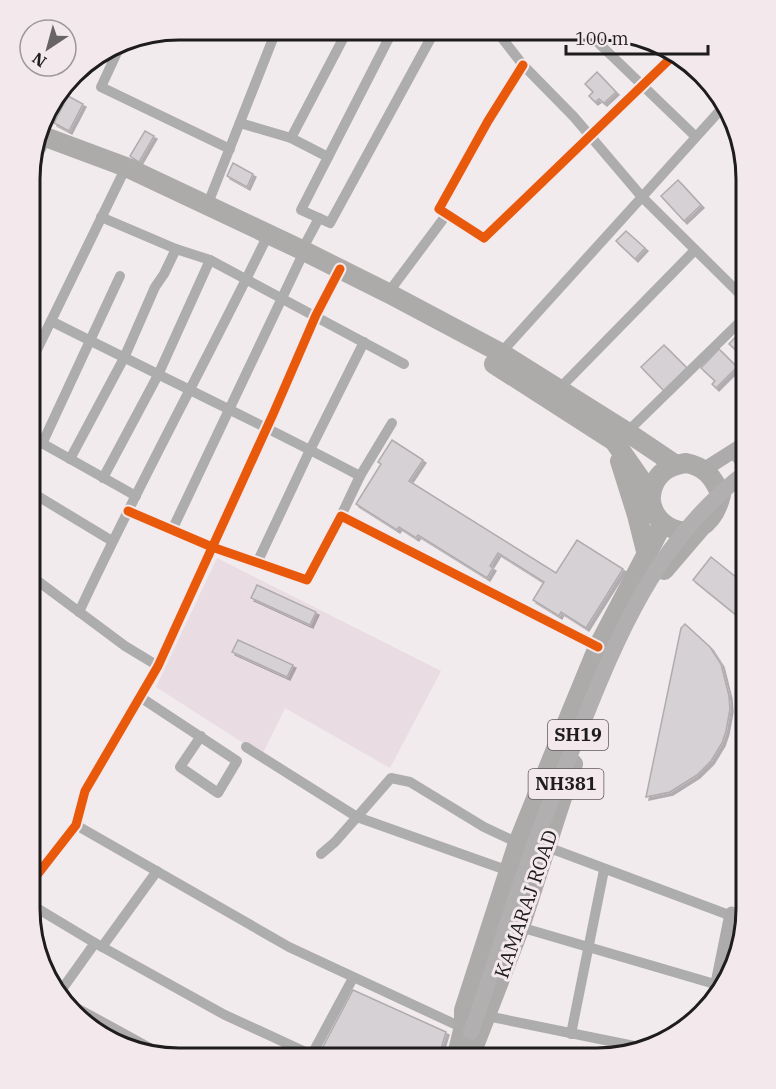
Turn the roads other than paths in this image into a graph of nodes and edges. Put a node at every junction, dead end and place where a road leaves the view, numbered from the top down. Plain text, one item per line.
1 (272, 40) edge
2 (342, 40) edge
3 (388, 40) edge
4 (430, 40) edge
5 (503, 40) edge
6 (595, 40) edge
7 (115, 56) edge
8 (668, 60) edge
9 (523, 65) junction
10 (642, 84) junction
11 (718, 112) edge
12 (240, 123) junction
13 (590, 136) junction
14 (695, 136) junction
15 (291, 138) junction
16 (45, 145) edge
17 (230, 149) junction
18 (328, 157) junction
19 (123, 172) junction
20 (642, 197) junction
21 (207, 206) junction
22 (447, 214) junction
23 (101, 217) junction
24 (319, 218) junction
25 (265, 241) junction
26 (176, 249) junction
27 (696, 250) junction
28 (301, 254) junction
29 (210, 260) junction
30 (337, 272) junction
31 (120, 276) dead end
32 (246, 280) junction
33 (736, 290) edge
34 (388, 293) junction
35 (282, 297) junction
36 (316, 315) junction
37 (51, 321) junction
38 (736, 326) edge
39 (91, 341) junction
40 (364, 342) junction
41 (40, 344) edge
42 (124, 358) junction
43 (496, 358) junction
44 (404, 364) dead end
45 (158, 375) junction
46 (559, 389) junction
47 (190, 391) junction
48 (229, 409) junction
49 (392, 423) dead end
50 (267, 427) junction
51 (620, 436) junction
52 (42, 444) joint
53 (310, 450) junction
54 (736, 458) edge
55 (70, 459) junction
56 (736, 462) edge
57 (676, 465) junction
58 (705, 470) junction
59 (360, 476) junction
60 (103, 478) junction
61 (736, 480) edge
62 (736, 492) edge
63 (651, 494) junction
64 (136, 496) junction
65 (40, 497) edge
66 (718, 507) junction
67 (128, 511) junction
68 (341, 516) junction
69 (663, 523) junction
70 (700, 528) junction
71 (172, 530) junction
72 (112, 541) junction
73 (212, 547) junction
74 (646, 557) junction
75 (257, 563) junction
76 (662, 572) junction
77 (40, 583) edge
78 (79, 612) junction
79 (598, 647) junction
80 (158, 666) junction
81 (140, 696) junction
82 (201, 736) junction
83 (246, 747) dead end
84 (357, 817) junction
85 (76, 825) junction
86 (518, 843) junction
87 (547, 847) junction
88 (321, 854) dead end
89 (604, 870) junction
90 (40, 871) edge
91 (157, 871) junction
92 (509, 871) junction
93 (40, 910) edge
94 (735, 917) edge
95 (520, 927) junction
96 (98, 945) junction
97 (589, 947) junction
98 (353, 978) junction
99 (64, 987) edge
100 (710, 989) edge
101 (487, 1016) junction
102 (102, 1025) edge
103 (467, 1026) junction
104 (571, 1034) junction
105 (123, 1036) edge
106 (628, 1045) edge
107 (293, 1048) edge
108 (316, 1048) edge
109 (460, 1048) edge
110 (474, 1048) edge

1 - 12 street
2 - 15 street
3 - 18 street
4 - 24 street
5 - 9 street
6 - 10 street
7 - 17 street
8 - 10 street
9 - 13 street
9 - 22 street
10 - 13 street
10 - 14 street
11 - 14 street
12 - 15 street
12 - 17 street
13 - 20 street
13 - 22 street
14 - 20 street
15 - 18 street
16 - 19 highway
17 - 21 street
18 - 24 street
19 - 21 highway
19 - 23 street
19 - 25 highway
20 - 27 street
20 - 43 street
21 - 28 highway
22 - 34 street
23 - 26 street
23 - 37 street
24 - 28 street
25 - 28 highway
25 - 32 street
26 - 29 street
26 - 42 street
27 - 33 street
27 - 46 street
28 - 30 highway
28 - 35 street
29 - 32 street
29 - 45 street
30 - 34 highway
30 - 36 street
30 - 43 highway
31 - 39 street
32 - 35 street
32 - 47 street
34 - 43 highway
35 - 36 street
35 - 48 street
36 - 40 street
36 - 50 street
37 - 39 street
37 - 41 street
38 - 51 street
39 - 42 street
39 - 52 street
40 - 44 street
40 - 53 street
42 - 45 street
42 - 55 street
43 - 46 highway
43 - 51 highway
45 - 47 street
45 - 60 street
46 - 51 highway
47 - 48 street
47 - 64 street
48 - 50 street
48 - 71 street
49 - 59 street
50 - 53 street
50 - 73 street
51 - 57 highway
51 - 63 highway
51 - 74 highway
52 - 55 street
53 - 59 street
53 - 75 street
54 - 58 street
55 - 60 street
56 - 103 main road, SH19
57 - 58 highway
57 - 63 highway
58 - 66 highway
59 - 68 street
60 - 64 street
61 - 103 main road, SH19, bridge
62 - 66 street
63 - 69 highway
64 - 67 street
65 - 72 street
66 - 70 highway, NH381
67 - 71 street
67 - 72 street
68 - 75 street
68 - 79 street
69 - 70 highway
69 - 74 highway, NH381
70 - 76 highway, KAMARAJ ROAD / NH381
71 - 73 street
72 - 78 street
73 - 75 street
73 - 80 street
74 - 76 highway
74 - 79 highway, NH381
76 - 87 highway, KAMARAJ ROAD / NH381
77 - 78 street
78 - 80 street
79 - 86 highway, NH381
80 - 81 street
81 - 82 street
81 - 85 street
82 - 82 street
83 - 84 street
84 - 86 street
84 - 88 street
84 - 92 street
85 - 90 street
85 - 91 street
86 - 92 highway, NH381
87 - 89 street
87 - 95 highway, KAMARAJ ROAD / NH381
89 - 94 street
89 - 97 street
91 - 96 street
91 - 98 street
92 - 103 highway, NH381
93 - 96 street
95 - 97 street
95 - 101 highway, KAMARAJ ROAD / NH381
96 - 99 street
96 - 107 street
97 - 100 street
97 - 104 street
98 - 103 street
98 - 108 street
101 - 104 street
101 - 110 highway, KAMARAJ ROAD / NH381
102 - 105 street
103 - 109 highway, NH381
104 - 106 street

